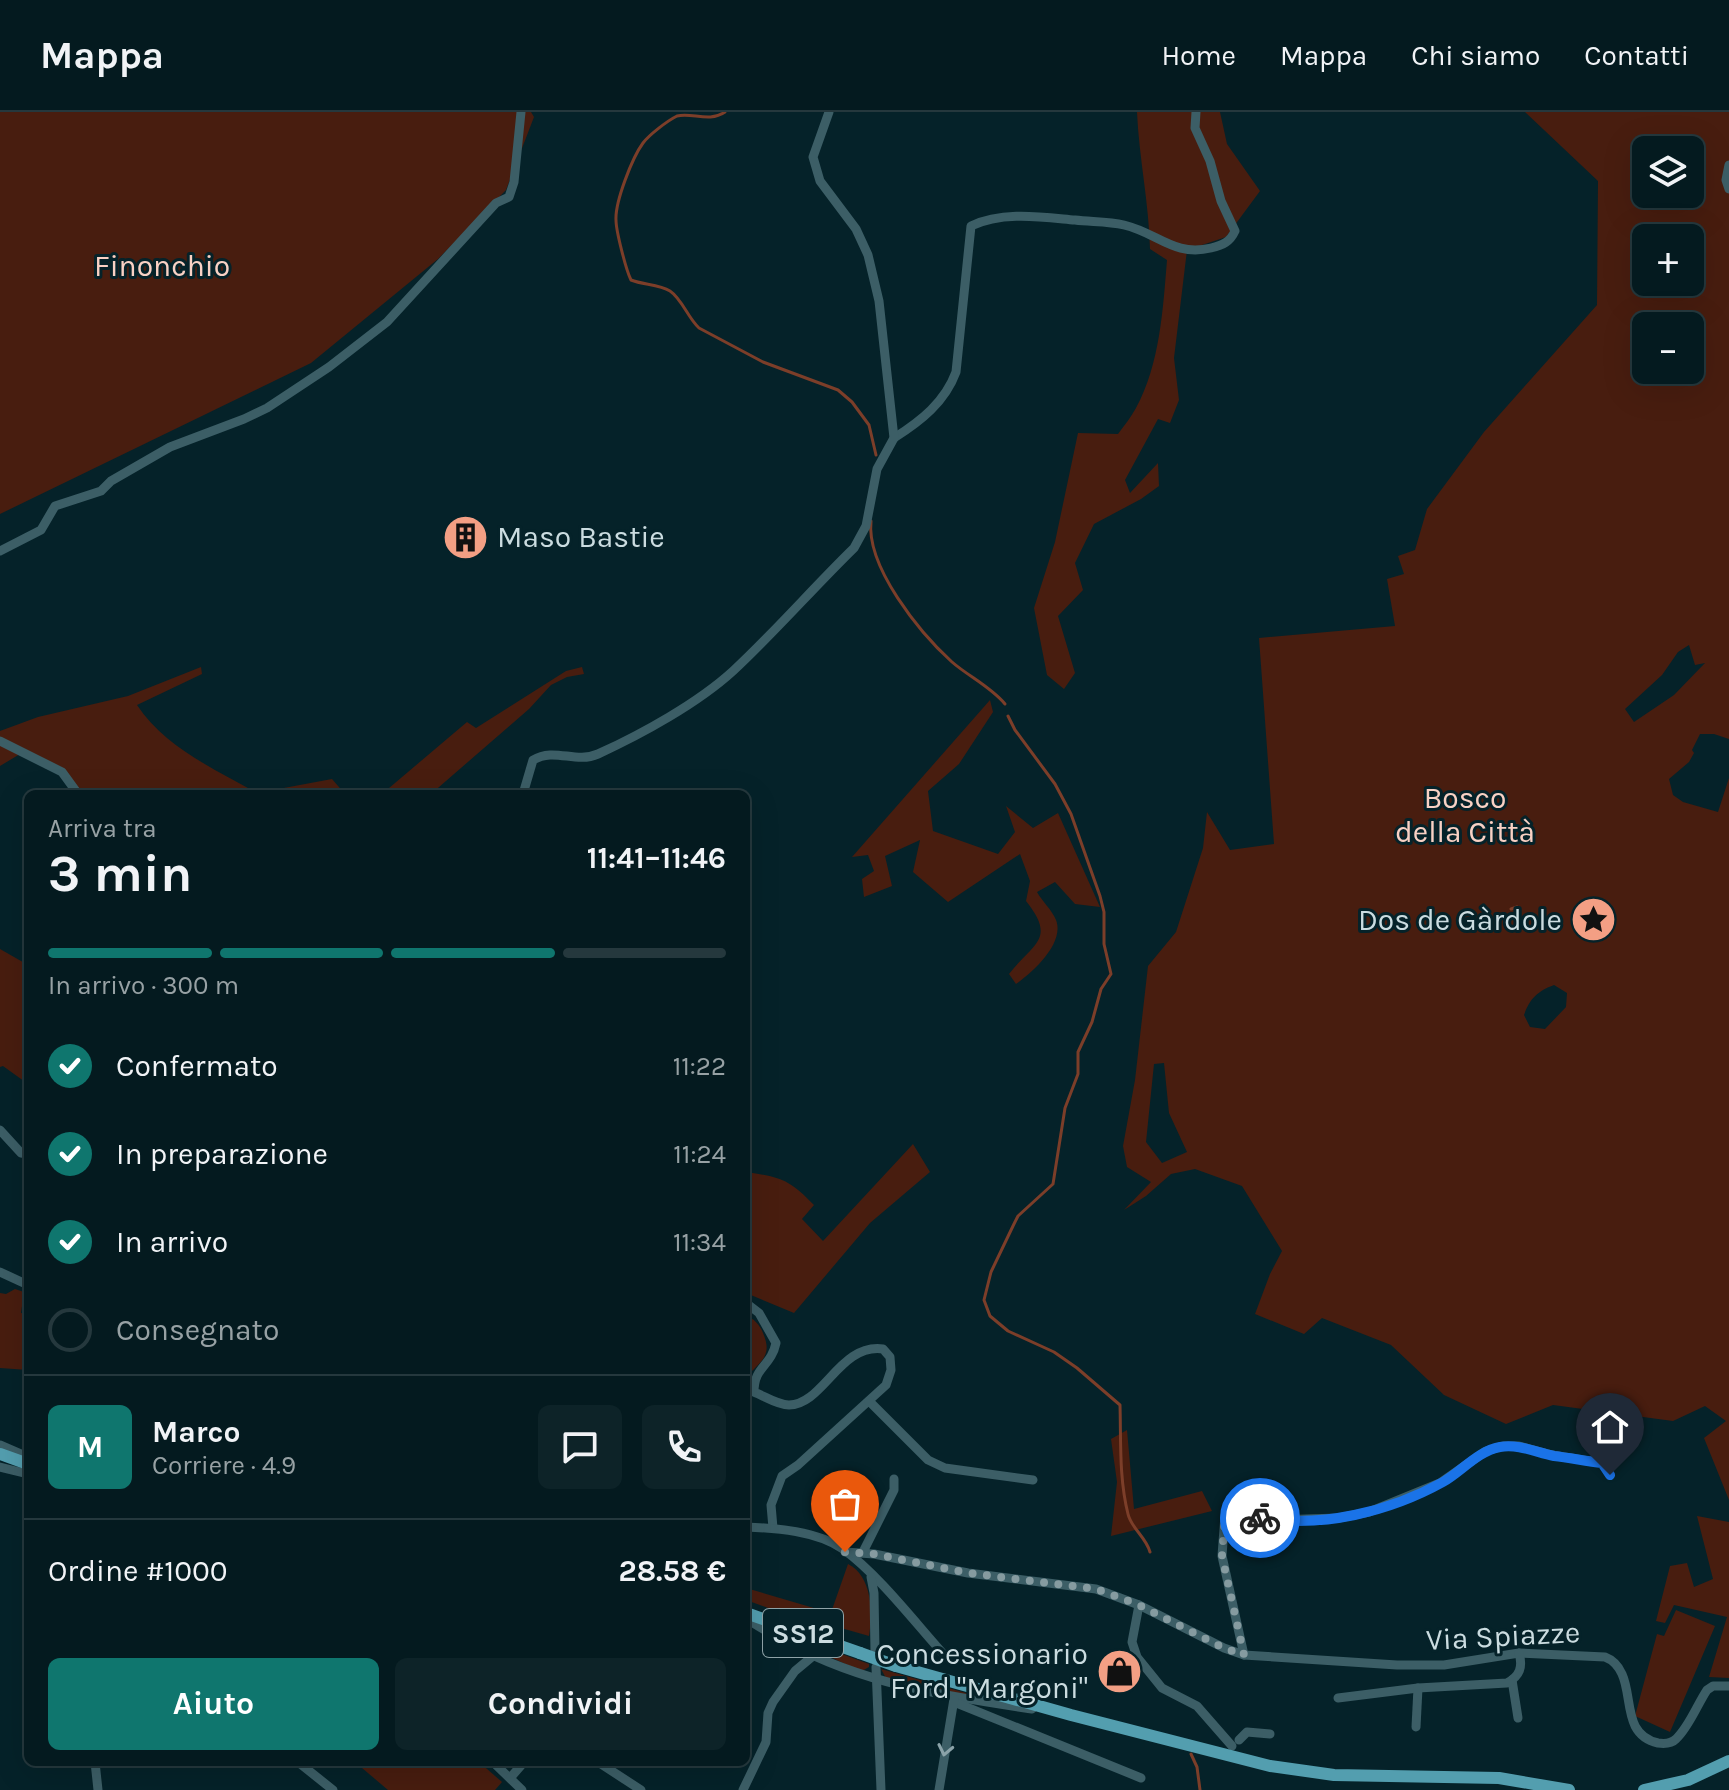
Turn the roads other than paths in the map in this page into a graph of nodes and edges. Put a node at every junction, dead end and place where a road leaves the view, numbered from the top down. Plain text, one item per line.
1 (521, 112) edge
2 (829, 112) edge
3 (1196, 112) edge
4 (1729, 165) edge
5 (1729, 189) edge
6 (894, 438) junction
7 (0, 551) edge
8 (0, 741) edge
9 (75, 790) edge
10 (524, 790) edge
11 (0, 1130) edge
12 (24, 1153) edge
13 (0, 1272) edge
14 (24, 1283) edge
15 (750, 1306) edge
16 (869, 1401) junction
17 (0, 1445) edge
18 (0, 1454) edge
19 (24, 1457) edge
20 (24, 1463) edge
21 (0, 1467) edge
22 (24, 1473) edge
23 (1610, 1475) dead end
24 (894, 1479) dead end
25 (1033, 1480) dead end
26 (752, 1527) edge
27 (773, 1528) junction
28 (845, 1552) junction
29 (863, 1552) junction
30 (870, 1574) junction
31 (1139, 1605) junction
32 (750, 1617) edge
33 (750, 1618) edge
34 (875, 1652) dead end
35 (1519, 1653) junction
36 (1244, 1655) junction
37 (813, 1656) junction
38 (947, 1658) dead end
39 (876, 1667) dead end
40 (876, 1680) junction
41 (1512, 1680) junction
42 (1729, 1686) edge
43 (1418, 1688) junction
44 (1338, 1698) dead end
45 (954, 1703) junction
46 (1071, 1715) junction
47 (1518, 1718) dead end
48 (1416, 1727) dead end
49 (1270, 1734) dead end
50 (1729, 1761) edge
51 (95, 1766) edge
52 (303, 1766) edge
53 (498, 1766) edge
54 (521, 1766) edge
55 (604, 1766) edge
56 (511, 1777) junction
57 (1141, 1778) dead end
58 (98, 1790) edge
59 (333, 1790) edge
60 (522, 1790) edge
61 (641, 1790) edge
62 (743, 1790) edge
63 (881, 1790) edge
64 (939, 1790) edge
65 (1569, 1790) edge
66 (1644, 1790) edge

1 - 7 street
2 - 6 street
3 - 6 street
4 - 5 street
6 - 10 street
8 - 9 street
11 - 12 street
13 - 14 street
15 - 16 street
16 - 25 street
16 - 27 street
17 - 19 street
18 - 20 main road
21 - 22 street
23 - 36 street
24 - 29 street
26 - 27 street
27 - 28 street
28 - 29 street, Via Spiazze
28 - 30 street
29 - 31 street, Via Spiazze
30 - 34 street
30 - 38 street
31 - 36 street, Via Spiazze
31 - 49 street
32 - 46 main road, SS12, bridge
33 - 37 street
35 - 36 street, Via Spiazze
35 - 41 street
35 - 42 street, Via Spiazze
37 - 40 street
37 - 62 street
39 - 40 street
40 - 45 street
40 - 63 street
41 - 43 street
41 - 47 street
43 - 44 street
43 - 48 street
45 - 46 street
45 - 57 street
45 -> 64 street
46 - 65 main road, SS12
50 - 66 main road
51 - 58 street
52 - 59 street
53 - 56 street
54 - 56 street
55 - 61 street
56 - 60 street

